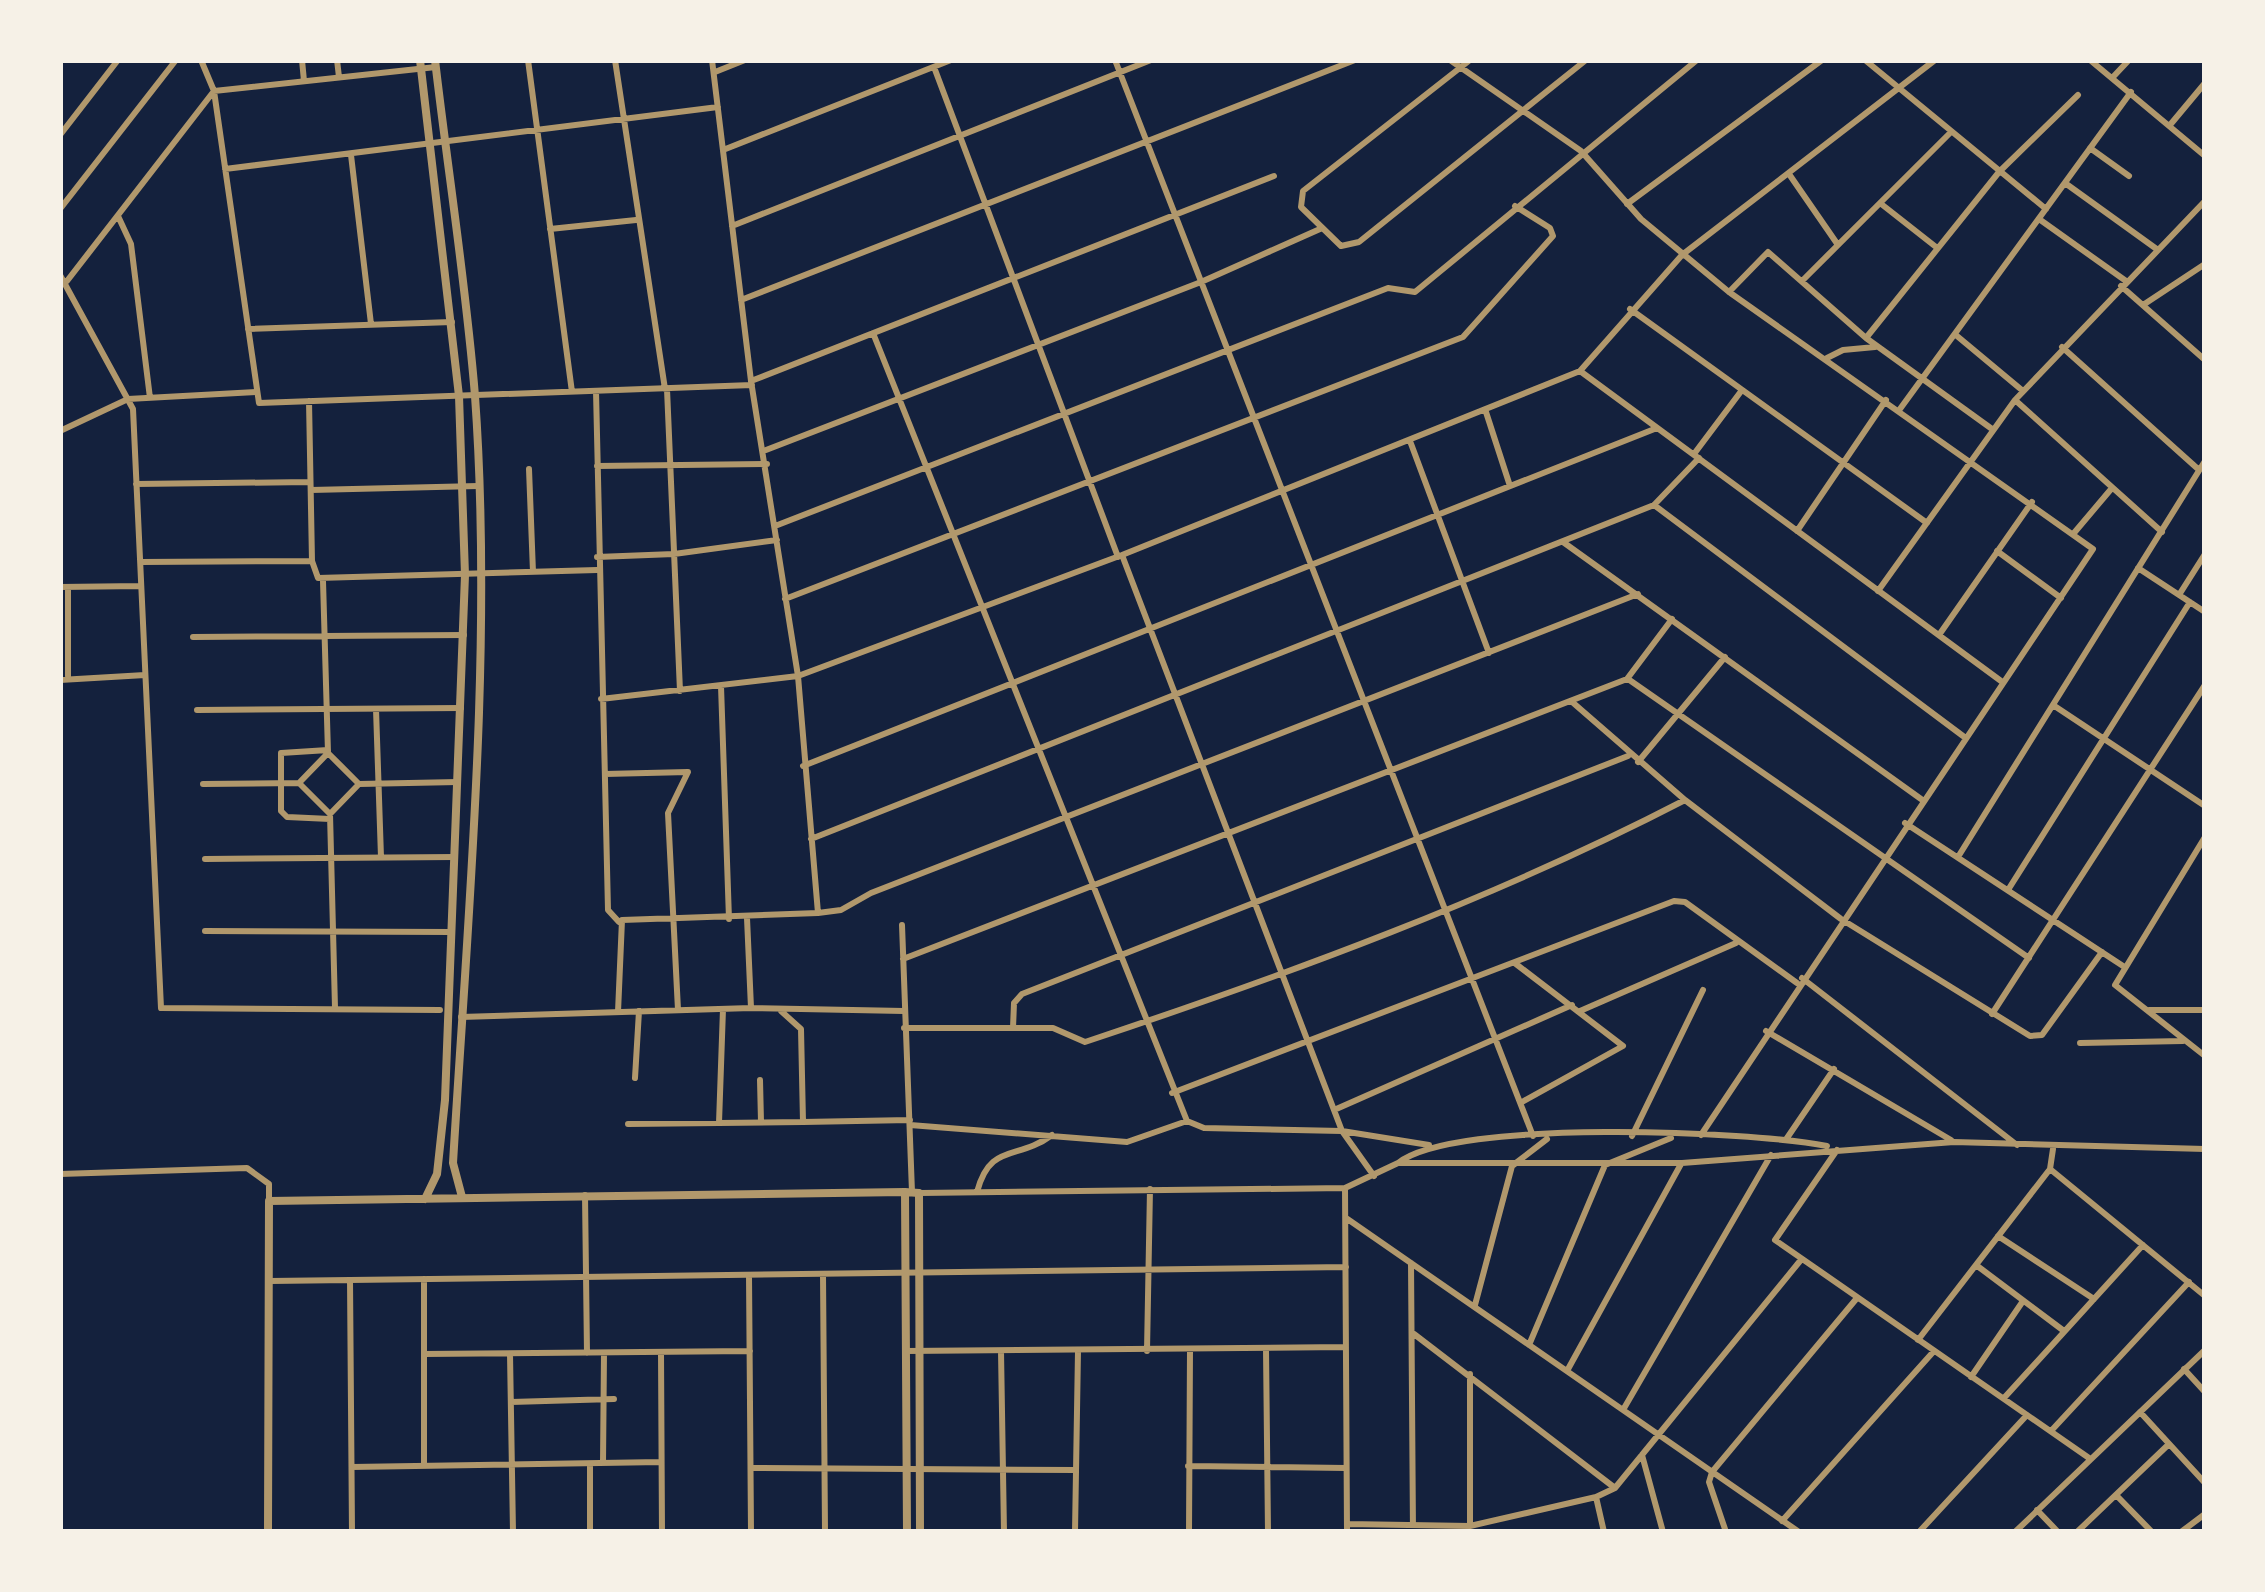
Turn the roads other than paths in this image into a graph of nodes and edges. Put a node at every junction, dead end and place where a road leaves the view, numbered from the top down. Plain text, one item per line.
1 (118, 60) edge
2 (176, 60) edge
3 (201, 60) edge
4 (302, 60) edge
5 (337, 60) edge
6 (528, 60) edge
7 (615, 60) edge
8 (712, 60) edge
9 (745, 60) edge
10 (951, 60) edge
11 (1114, 60) edge
12 (1150, 60) edge
13 (1355, 60) edge
14 (1450, 60) edge
15 (1470, 60) edge
16 (1586, 60) edge
17 (1697, 60) edge
18 (1864, 60) edge
19 (1936, 60) edge
20 (2090, 60) edge
21 (2129, 60) edge
22 (1816, 62) edge
23 (420, 64) edge
24 (435, 64) edge
25 (934, 67) junction
26 (1461, 68) junction
27 (714, 72) junction
28 (1119, 72) junction
29 (340, 77) junction
30 (2113, 77) junction
31 (304, 81) junction
32 (2205, 83) edge
33 (1897, 90) junction
34 (214, 91) junction
35 (2131, 92) junction
36 (2078, 95) dead end
37 (718, 106) junction
38 (1525, 109) junction
39 (622, 121) junction
40 (2170, 125) junction
41 (537, 132) junction
42 (1950, 133) junction
43 (60, 135) edge
44 (959, 136) junction
45 (1146, 141) junction
46 (445, 142) junction
47 (430, 143) junction
48 (2090, 148) junction
49 (723, 150) junction
50 (1581, 151) junction
51 (351, 155) junction
52 (2205, 156) edge
53 (225, 169) junction
54 (2000, 172) junction
55 (1788, 173) junction
56 (1274, 176) dead end
57 (2129, 176) dead end
58 (2065, 183) junction
59 (2205, 201) edge
60 (985, 202) junction
61 (1880, 203) junction
62 (1627, 204) junction
63 (1515, 206) junction
64 (2046, 208) junction
65 (60, 209) edge
66 (118, 215) junction
67 (1175, 215) junction
68 (2039, 219) junction
69 (637, 220) junction
70 (732, 226) junction
71 (550, 229) junction
72 (1320, 229) junction
73 (1838, 245) junction
74 (1936, 247) junction
75 (2158, 250) junction
76 (1682, 255) junction
77 (2205, 264) edge
78 (64, 278) edge
79 (1013, 278) junction
80 (1802, 281) junction
81 (1201, 282) junction
82 (2124, 284) junction
83 (1729, 292) junction
84 (741, 300) junction
85 (2142, 305) junction
86 (1630, 309) junction
87 (452, 322) junction
88 (371, 325) junction
89 (248, 328) junction
90 (873, 333) junction
91 (1955, 335) junction
92 (1866, 338) junction
93 (1038, 345) junction
94 (1879, 347) junction
95 (2062, 347) junction
96 (1228, 350) junction
97 (1827, 358) junction
98 (2204, 358) edge
99 (1580, 371) junction
100 (1923, 377) junction
101 (752, 383) junction
102 (666, 389) junction
103 (1742, 390) junction
104 (596, 391) junction
105 (2024, 391) junction
106 (257, 392) junction
107 (572, 392) junction
108 (475, 395) junction
109 (459, 396) junction
110 (149, 398) junction
111 (899, 398) junction
112 (128, 399) junction
113 (1887, 399) junction
114 (2014, 400) junction
115 (310, 401) junction
116 (1900, 409) junction
117 (1485, 410) junction
118 (1064, 413) junction
119 (1254, 417) junction
120 (1657, 428) junction
121 (1993, 430) junction
122 (60, 431) edge
123 (1410, 441) junction
124 (765, 450) junction
125 (1696, 457) junction
126 (1972, 459) junction
127 (2205, 460) edge
128 (1844, 463) junction
129 (767, 464) junction
130 (670, 465) junction
131 (596, 466) junction
132 (926, 467) junction
133 (529, 469) dead end
134 (2199, 470) junction
135 (1090, 481) junction
136 (136, 484) junction
137 (311, 486) junction
138 (462, 486) junction
139 (478, 486) junction
140 (1510, 487) junction
141 (2112, 488) junction
142 (1283, 491) junction
143 (2032, 502) junction
144 (1654, 505) junction
145 (1437, 516) junction
146 (1927, 523) junction
147 (776, 526) junction
148 (1797, 531) junction
149 (2074, 532) junction
150 (2162, 532) junction
151 (952, 534) junction
152 (777, 540) junction
153 (1563, 542) junction
154 (1997, 551) junction
155 (674, 554) junction
156 (2205, 554) edge
157 (1120, 556) junction
158 (597, 557) junction
159 (311, 560) junction
160 (140, 562) junction
161 (1312, 565) junction
162 (2138, 568) junction
163 (597, 570) junction
164 (533, 572) junction
165 (465, 574) junction
166 (479, 574) junction
167 (323, 580) junction
168 (1462, 583) junction
169 (141, 586) junction
170 (64, 587) edge
171 (1878, 591) junction
172 (1637, 594) junction
173 (2179, 595) junction
174 (2061, 598) junction
175 (785, 599) junction
176 (2190, 602) junction
177 (981, 608) junction
178 (2205, 613) edge
179 (1672, 619) junction
180 (1150, 629) junction
181 (1338, 631) junction
182 (464, 635) junction
183 (1939, 635) junction
184 (324, 636) junction
185 (193, 637) dead end
186 (1489, 653) junction
187 (1725, 657) junction
188 (64, 658) edge
189 (146, 675) junction
190 (798, 676) junction
191 (64, 678) edge
192 (1627, 679) junction
193 (2001, 681) junction
194 (1011, 684) junction
195 (2205, 685) edge
196 (722, 686) junction
197 (680, 691) junction
198 (1176, 694) junction
199 (601, 699) junction
200 (1365, 700) junction
201 (1571, 701) junction
202 (2053, 704) junction
203 (461, 708) junction
204 (326, 709) junction
205 (376, 709) junction
206 (196, 710) dead end
207 (1678, 716) junction
208 (1964, 736) junction
209 (2104, 738) junction
210 (1037, 749) junction
211 (328, 752) junction
212 (1628, 756) junction
213 (1638, 762) junction
214 (1202, 764) junction
215 (803, 766) junction
216 (1392, 770) junction
217 (2150, 770) junction
218 (603, 774) junction
219 (458, 782) junction
220 (299, 783) junction
221 (378, 783) junction
222 (203, 784) dead end
223 (280, 784) junction
224 (359, 784) junction
225 (1921, 799) junction
226 (1685, 800) junction
227 (2205, 806) edge
228 (330, 816) junction
229 (1064, 818) junction
230 (1905, 823) junction
231 (1228, 833) junction
232 (811, 839) junction
233 (2205, 839) edge
234 (1420, 841) junction
235 (455, 856) junction
236 (381, 857) junction
237 (1958, 857) junction
238 (332, 858) junction
239 (1882, 858) junction
240 (205, 859) dead end
241 (1091, 886) junction
242 (2008, 890) junction
243 (1256, 904) junction
244 (1446, 909) junction
245 (818, 914) junction
246 (747, 918) junction
247 (673, 919) junction
248 (729, 919) junction
249 (1841, 919) junction
250 (2053, 920) junction
251 (620, 922) junction
252 (902, 925) dead end
253 (206, 932) dead end
254 (333, 932) junction
255 (452, 932) junction
256 (1738, 942) junction
257 (2102, 952) junction
258 (1119, 958) junction
259 (2029, 958) junction
260 (902, 959) junction
261 (1516, 964) junction
262 (2123, 967) junction
263 (1281, 972) junction
264 (1474, 980) junction
265 (1800, 981) junction
266 (1703, 990) dead end
267 (751, 1008) junction
268 (1576, 1008) junction
269 (335, 1009) junction
270 (723, 1009) junction
271 (440, 1010) dead end
272 (677, 1010) junction
273 (778, 1010) junction
274 (2145, 1010) junction
275 (2205, 1010) edge
276 (639, 1011) junction
277 (904, 1011) junction
278 (618, 1012) junction
279 (1992, 1015) junction
280 (460, 1017) junction
281 (1145, 1024) junction
282 (904, 1028) junction
283 (1013, 1028) junction
284 (1766, 1031) junction
285 (2187, 1041) junction
286 (1308, 1042) junction
287 (1498, 1042) junction
288 (2080, 1043) dead end
289 (2205, 1056) edge
290 (1834, 1069) junction
291 (635, 1078) dead end
292 (760, 1080) dead end
293 (1172, 1094) junction
294 (1522, 1102) junction
295 (1334, 1109) junction
296 (1187, 1120) junction
297 (761, 1122) junction
298 (803, 1122) junction
299 (910, 1122) junction
300 (718, 1123) junction
301 (628, 1124) dead end
302 (1342, 1131) junction
303 (1052, 1135) junction
304 (1701, 1135) junction
305 (1533, 1136) junction
306 (1632, 1136) junction
307 (1674, 1136) junction
308 (1551, 1137) junction
309 (1787, 1138) junction
310 (1954, 1142) junction
311 (1429, 1145) junction
312 (2020, 1147) junction
313 (1839, 1148) junction
314 (2053, 1148) junction
315 (2205, 1149) edge
316 (1771, 1156) junction
317 (1398, 1163) junction
318 (1682, 1163) junction
319 (1605, 1165) junction
320 (1512, 1166) junction
321 (2050, 1169) junction
322 (60, 1174) edge
323 (1374, 1176) junction
324 (1345, 1188) junction
325 (1150, 1189) junction
326 (912, 1192) junction
327 (977, 1192) junction
328 (585, 1195) junction
329 (462, 1197) junction
330 (425, 1198) junction
331 (269, 1201) junction
332 (1346, 1218) junction
333 (1998, 1236) junction
334 (2143, 1245) junction
335 (1802, 1260) junction
336 (1411, 1263) junction
337 (1976, 1265) junction
338 (1346, 1267) junction
339 (1149, 1270) junction
340 (906, 1273) junction
341 (919, 1273) junction
342 (823, 1274) junction
343 (748, 1275) junction
344 (586, 1277) junction
345 (424, 1279) junction
346 (350, 1280) junction
347 (269, 1281) junction
348 (2188, 1282) junction
349 (2205, 1296) edge
350 (1857, 1298) junction
351 (2094, 1299) junction
352 (2023, 1301) junction
353 (1474, 1305) junction
354 (2064, 1331) junction
355 (1414, 1334) junction
356 (1918, 1340) junction
357 (1529, 1345) junction
358 (1346, 1346) junction
359 (1266, 1349) junction
360 (2205, 1349) edge
361 (1190, 1350) junction
362 (750, 1351) junction
363 (906, 1351) junction
364 (1001, 1351) junction
365 (1078, 1351) junction
366 (1147, 1351) junction
367 (1934, 1351) junction
368 (587, 1352) junction
369 (604, 1352) junction
370 (661, 1352) junction
371 (920, 1352) junction
372 (424, 1354) junction
373 (510, 1354) junction
374 (2184, 1369) junction
375 (1567, 1371) junction
376 (1470, 1374) junction
377 (1971, 1377) junction
378 (2205, 1392) edge
379 (602, 1399) junction
380 (614, 1399) dead end
381 (2003, 1399) junction
382 (511, 1402) junction
383 (1623, 1410) junction
384 (2140, 1412) junction
385 (2027, 1415) junction
386 (2051, 1431) junction
387 (1658, 1435) junction
388 (2169, 1444) junction
389 (1642, 1455) junction
390 (2090, 1458) junction
391 (662, 1462) junction
392 (590, 1463) junction
393 (603, 1463) junction
394 (511, 1465) junction
395 (424, 1466) junction
396 (1188, 1466) junction
397 (352, 1467) junction
398 (1267, 1467) junction
399 (751, 1468) junction
400 (1346, 1468) junction
401 (824, 1469) junction
402 (906, 1469) junction
403 (920, 1469) junction
404 (1003, 1470) junction
405 (1076, 1470) junction
406 (1712, 1472) junction
407 (2205, 1483) edge
408 (1615, 1487) junction
409 (2116, 1495) junction
410 (1595, 1497) junction
411 (2037, 1510) junction
412 (2205, 1514) edge
413 (1782, 1520) junction
414 (1724, 1527) edge
415 (1347, 1528) edge
416 (1413, 1528) edge
417 (1470, 1529) edge
418 (268, 1532) edge
419 (352, 1532) edge
420 (513, 1532) edge
421 (590, 1532) edge
422 (662, 1532) edge
423 (751, 1532) edge
424 (825, 1532) edge
425 (907, 1532) edge
426 (920, 1532) edge
427 (1004, 1532) edge
428 (1075, 1532) edge
429 (1189, 1532) edge
430 (1268, 1532) edge
431 (1604, 1532) edge
432 (1663, 1532) edge
433 (1736, 1532) edge
434 (1798, 1532) edge
435 (1919, 1532) edge
436 (2015, 1532) edge
437 (2058, 1532) edge
438 (2078, 1532) edge
439 (2152, 1532) edge
440 (2181, 1532) edge

1 - 43 street
2 - 65 street
3 - 34 street
4 - 31 street
5 - 29 street
6 - 41 street
7 - 39 street
8 - 27 street
9 - 27 street
10 - 25 street
11 - 28 street
12 - 28 street
13 - 45 street
14 - 26 street
15 - 26 street
16 - 38 street
17 - 50 street
18 - 33 street
19 - 33 street
20 - 30 street
21 - 30 street
22 - 62 street
23 - 24 street
23 - 29 street
23 - 47 street
24 - 46 street
25 - 44 street
25 - 49 street
26 - 38 street
26 - 72 street
27 - 37 street
28 - 44 street
28 - 45 street
29 - 31 street
30 - 35 street
31 - 34 street
32 - 40 street
33 - 42 street
33 - 55 street
34 - 53 street
34 - 66 street
35 - 40 street
35 - 48 street
36 - 54 street
37 - 39 street
37 - 49 street
38 - 50 street
38 - 72 street
39 - 41 street
39 - 69 street
40 - 52 street
41 - 46 street
41 - 71 street
42 - 54 street
42 - 61 street
44 - 60 street
44 - 70 street
45 - 60 street
45 - 67 street
46 - 47 street
46 - 108 street
47 - 51 street
47 - 87 street
48 - 57 street
48 - 58 street
49 - 70 street
50 - 62 street
50 - 63 street
51 - 53 street
51 - 88 street
53 - 89 street
54 - 64 street
54 - 74 street
55 - 73 street
55 - 76 street
56 - 67 street
58 - 64 street
58 - 75 street
59 - 75 street
60 - 79 street
60 - 84 street
61 - 73 street
61 - 74 street
62 - 76 street
63 - 96 street
63 - 119 street
64 - 68 street
66 - 78 street
66 - 110 street
67 - 79 street
67 - 81 street
68 - 82 street
68 - 91 street
69 - 71 street
69 - 102 street
70 - 84 street
71 - 107 street
72 - 81 street
73 - 80 street
74 - 92 street
75 - 82 street
76 - 83 street
76 - 86 street
77 - 85 street
78 - 112 street
79 - 90 street
79 - 93 street
80 - 83 street
80 - 92 street
81 - 93 street
81 - 96 street
82 - 85 street
82 - 95 street
83 - 97 street
84 - 101 street
85 - 98 street
86 - 99 street
86 - 103 street
87 - 88 street
87 - 109 street
88 - 89 street
89 - 106 street
90 - 101 street
90 - 111 street
91 - 100 street
91 - 105 street
92 - 94 street
93 - 111 street
93 - 118 street
94 - 97 street
94 - 100 street
95 - 105 street
95 - 134 street
96 - 118 street
96 - 119 street
97 - 113 street
99 - 117 street
99 - 120 street
100 - 116 street
100 - 121 street
101 - 102 street
101 - 124 street
102 - 104 street
102 - 130 street
103 - 125 street
103 - 128 street
104 - 107 street
104 - 131 street
105 - 114 street
106 - 110 street
106 - 115 street
107 - 108 street
108 - 109 street
108 - 139 street
109 - 115 street
109 - 138 street
110 - 112 street
111 - 124 street
111 - 132 street
112 - 122 street
112 - 136 street
113 - 116 street
113 - 128 street
114 - 121 street
114 - 141 street
115 - 137 street
116 - 126 street
117 - 123 street
117 - 140 street
118 - 132 street
118 - 135 street
119 - 135 street
119 - 142 street
120 - 125 street
120 - 140 street
121 - 126 street
123 - 142 street
123 - 145 street
124 - 129 street
125 - 144 street
125 - 148 street
126 - 143 street
126 - 146 street
127 - 134 street
128 - 146 street
128 - 148 street
129 - 130 street
129 - 147 street
130 - 131 street
130 - 155 street
131 - 158 street
132 - 147 street
132 - 151 street
133 - 164 street
134 - 150 street
135 - 151 street
135 - 157 street
136 - 137 street
136 - 160 street
137 - 138 street
137 - 159 street
138 - 139 street
138 - 165 street
139 - 166 street
140 - 145 street
141 - 149 street
141 - 150 street
142 - 157 street
142 - 161 street
143 - 149 street
143 - 154 street
144 - 153 street
144 - 208 street
145 - 161 street
145 - 168 street
146 - 171 street
147 - 152 street
148 - 171 street
149 - 174 street
150 - 162 street
151 - 175 street
151 - 177 street
152 - 155 street
152 - 175 street
153 - 168 street
153 - 172 street
154 - 174 street
154 - 183 street
155 - 158 street
155 - 197 street
156 - 173 street
157 - 177 street
157 - 180 street
158 - 163 street
159 - 160 street
159 - 167 street
160 - 169 street
161 - 180 street
161 - 181 street
162 - 173 street
162 - 202 street
163 - 164 street
163 - 199 street
164 - 166 street
165 - 166 street
165 - 167 street
165 - 182 street
166 - 280 street
167 - 184 street
168 - 181 street
168 - 186 street
169 - 170 street
169 - 189 street
170 - 188 street
171 - 183 street
172 - 179 street
172 - 186 street
173 - 176 street
174 - 193 street
175 - 190 street
176 - 178 street
176 - 209 street
177 - 190 street
177 - 194 street
179 - 187 street
179 - 192 street
180 - 194 street
180 - 198 street
181 - 198 street
181 - 200 street
182 - 184 street
182 - 203 street
183 - 193 street
184 - 185 street
184 - 204 street
186 - 200 street
187 - 207 street
187 - 225 street
188 - 191 street
189 - 191 street
189 - 269 street
190 - 196 street
190 - 215 street
192 - 201 street
192 - 207 street
193 - 208 street
194 - 210 street
194 - 215 street
195 - 217 street
196 - 197 street
196 - 248 street
197 - 199 street
198 - 210 street
198 - 214 street
199 - 218 street
200 - 214 street
200 - 216 street
201 - 212 street
201 - 216 street
202 - 209 street
202 - 237 street
203 - 205 street
203 - 219 street
204 - 205 street
204 - 206 street
204 - 211 street
205 - 221 street
207 - 213 street
207 - 239 street
208 - 225 street
209 - 217 street
209 - 242 street
210 - 229 street
210 - 232 street
211 - 220 street
211 - 223 street
211 - 224 street
212 - 213 street
212 - 234 street
213 - 226 street
214 - 229 street
214 - 231 street
215 - 232 street
216 - 231 street
216 - 234 street
217 - 227 street
217 - 250 street
218 - 247 street
218 - 251 street
219 - 221 street
219 - 235 street
220 - 223 street
220 - 228 street
221 - 224 street
221 - 236 street
222 - 223 street
223 - 228 street
224 - 228 street
225 - 230 street
226 - 244 street
226 - 249 street
228 - 238 street
229 - 241 street
229 - 245 street
230 - 237 street
230 - 239 street
231 - 241 street
231 - 243 street
232 - 245 street
233 - 262 street
234 - 243 street
234 - 244 street
235 - 236 street
235 - 255 street
236 - 238 street
237 - 242 street
238 - 240 street
238 - 254 street
239 - 249 street
239 - 259 street
241 - 258 street
241 - 260 street
242 - 250 street
243 - 258 street
243 - 263 street
244 - 263 street
244 - 264 street
245 - 246 street
246 - 248 street
246 - 267 street
247 - 248 street
247 - 251 street
247 - 272 street
249 - 265 street
249 - 279 street
250 - 257 street
250 - 259 street
251 - 278 street
252 - 260 street
253 - 254 street
254 - 255 street
254 - 269 street
255 - 330 street
256 - 261 street
256 - 265 street
256 - 268 street
257 - 262 street
257 - 279 street
258 - 281 street
258 - 283 street
259 - 279 street
260 - 277 street
261 - 264 street
261 - 268 street
262 - 274 street
263 - 281 street
263 - 286 street
264 - 286 street
264 - 287 street
265 - 284 street
265 - 312 street
266 - 306 street
267 - 270 street
267 - 273 street
268 - 287 street
268 - 294 street
269 - 271 street
270 - 272 street
270 - 300 street
272 - 276 street
273 - 277 street
273 - 298 street
274 - 275 street
274 - 285 street
276 - 278 street
276 - 291 street
277 - 282 street
278 - 280 street
280 - 329 street
281 - 283 street
281 - 293 street
282 - 283 street
282 - 299 street
284 - 290 street
284 - 304 street
285 - 288 street
285 - 289 street
286 - 293 street
286 - 295 street
287 - 294 street
287 - 295 street
290 - 309 street
290 - 310 street
292 - 297 street
293 - 296 street
294 - 305 street
295 - 302 street
296 - 302 street
296 - 303 street
297 - 298 street
297 - 300 street
298 - 299 street
299 - 303 street
299 - 326 street
300 - 301 street
302 - 311 street
302 - 323 street
303 - 327 street
304 - 307 street
304 - 309 street
305 - 308 street
305 - 311 street
306 - 307 street
306 - 308 street
307 - 319 street
308 - 320 street
309 - 313 street
310 - 312 street
310 - 313 street
311 - 317 street
312 - 314 street
313 - 316 street
313 - 335 street
314 - 315 street
314 - 321 street
316 - 318 street
316 - 383 street
317 - 320 street
317 - 323 street
318 - 319 street
318 - 375 street
319 - 320 street
319 - 357 street
320 - 353 street
321 - 333 street
321 - 334 street
322 - 331 street
323 - 324 street
324 - 325 street
324 - 332 street
325 - 327 street
325 - 339 street
326 - 327 street
326 - 328 street
326 - 340 street
326 - 341 street
328 - 329 street
328 - 344 street
329 - 330 street
330 - 331 street
331 - 347 street
332 - 336 street
332 - 338 street
333 - 337 street
333 - 351 street
334 - 348 street
334 - 351 street
335 - 350 street
335 - 387 street
336 - 353 street
336 - 355 street
337 - 352 street
337 - 356 street
338 - 339 street
338 - 358 street
339 - 341 street
339 - 366 street
340 - 341 street
340 - 342 street
340 - 363 street
341 - 371 street
342 - 343 street
342 - 401 street
343 - 344 street
343 - 362 street
344 - 345 street
344 - 368 street
345 - 346 street
345 - 372 street
346 - 347 street
346 - 397 street
347 - 418 street
348 - 349 street
348 - 386 street
350 - 356 street
350 - 406 street
351 - 354 street
352 - 354 street
352 - 377 street
353 - 357 street
354 - 381 street
355 - 376 street
355 - 416 street
356 - 367 street
357 - 375 street
358 - 359 street
358 - 400 street
359 - 361 street
359 - 398 street
360 - 374 street
361 - 366 street
361 - 396 street
362 - 370 street
362 - 399 street
363 - 371 street
363 - 402 street
364 - 365 street
364 - 371 street
364 - 404 street
365 - 366 street
365 - 405 street
367 - 377 street
367 - 413 street
368 - 369 street
368 - 373 street
369 - 370 street
369 - 379 street
370 - 391 street
371 - 403 street
372 - 373 street
372 - 395 street
373 - 382 street
374 - 378 street
374 - 384 street
375 - 383 street
376 - 408 street
376 - 417 street
377 - 381 street
379 - 380 street
379 - 382 street
379 - 393 street
381 - 385 street
382 - 394 street
383 - 387 street
384 - 388 street
384 - 390 street
385 - 386 street
385 - 435 street
386 - 390 street
387 - 389 street
387 - 406 street
388 - 407 street
388 - 409 street
389 - 408 street
389 - 432 street
390 - 411 street
391 - 393 street
391 - 422 street
392 - 393 street
392 - 394 street
392 - 421 street
394 - 395 street
394 - 420 street
395 - 397 street
396 - 398 street
396 - 429 street
397 - 419 street
398 - 400 street
398 - 430 street
399 - 401 street
399 - 423 street
400 - 415 street
401 - 402 street
401 - 424 street
402 - 403 street
402 - 425 street
403 - 404 street
403 - 426 street
404 - 405 street
404 - 427 street
405 - 428 street
406 - 413 street
406 - 414 street
408 - 410 street
409 - 438 street
409 - 439 street
410 - 417 street
410 - 431 street
411 - 436 street
411 - 437 street
412 - 440 street
413 - 434 street
414 - 433 street
415 - 416 street
416 - 417 street

